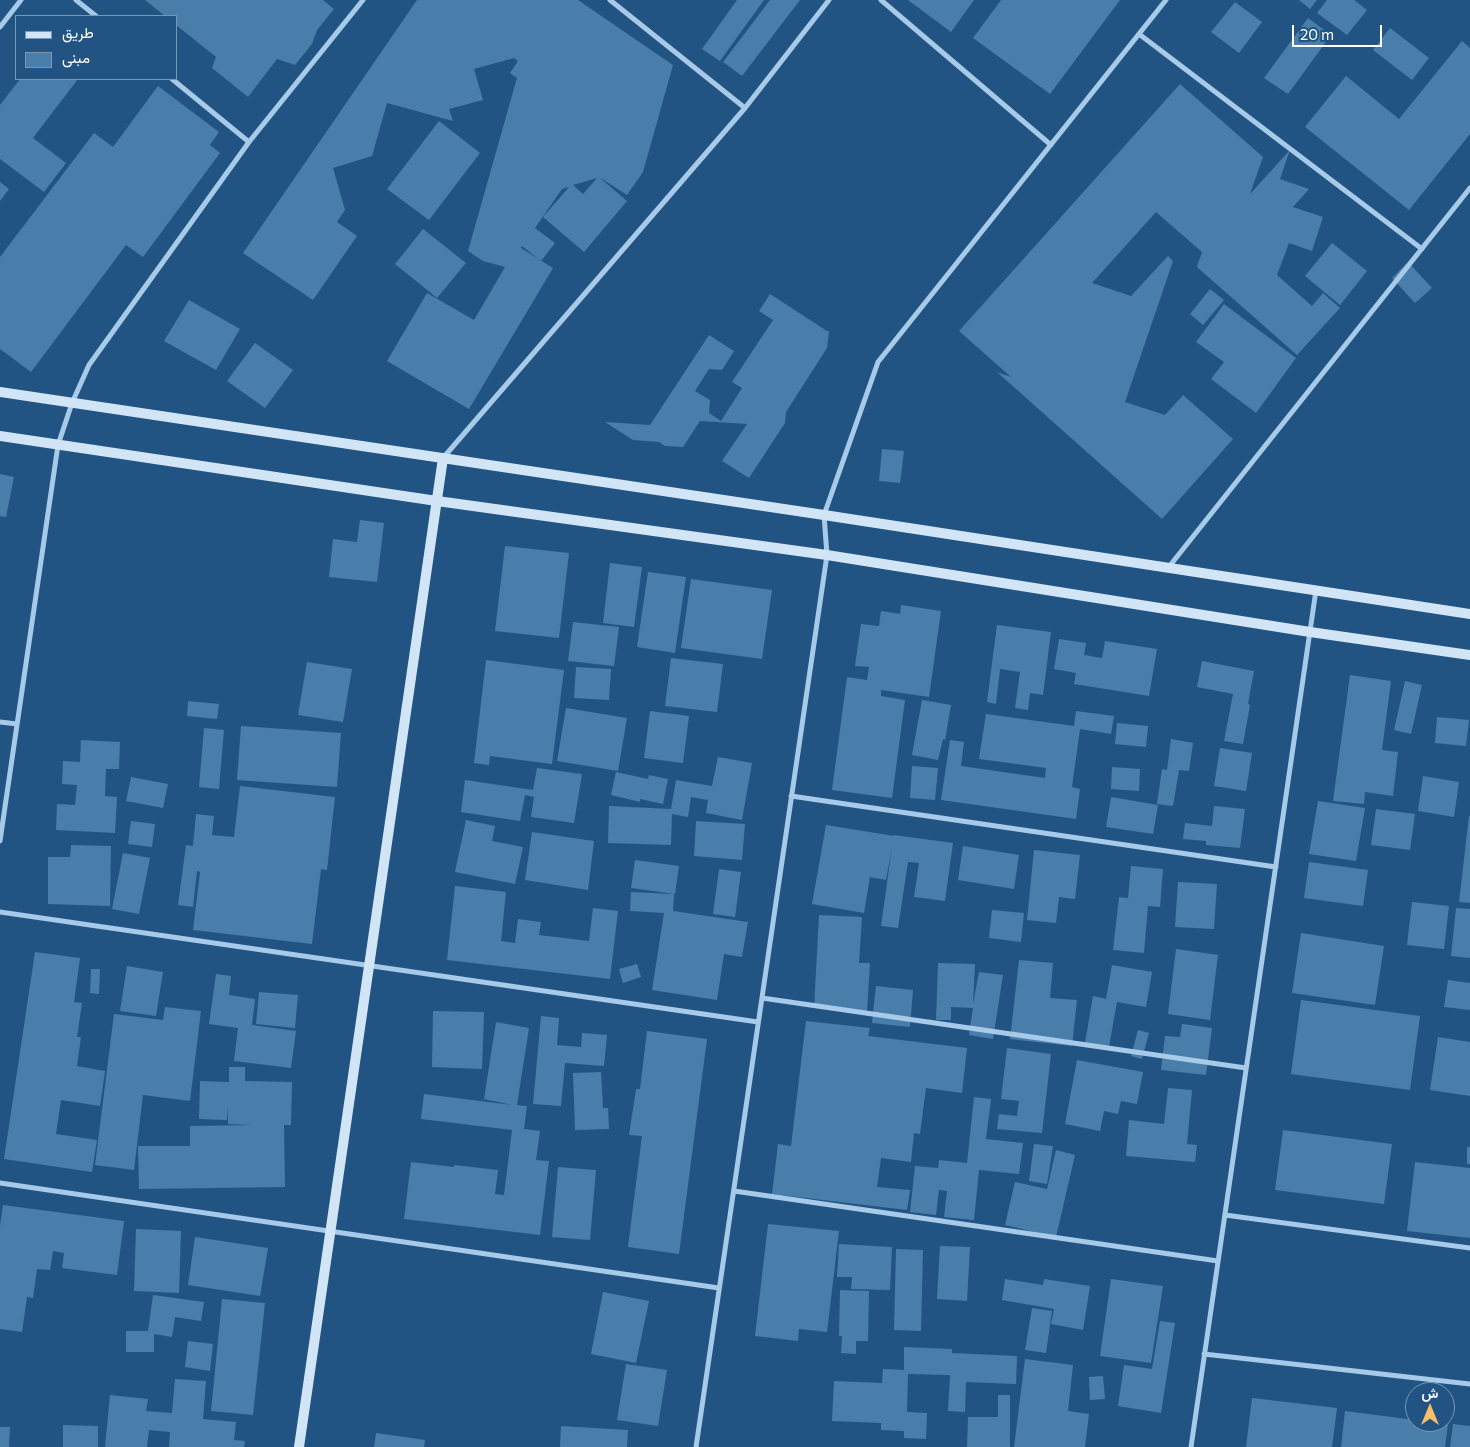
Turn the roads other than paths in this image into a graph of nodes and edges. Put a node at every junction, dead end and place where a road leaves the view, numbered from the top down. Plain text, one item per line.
1 (22, 0) edge
2 (76, 0) edge
3 (363, 0) edge
4 (610, 0) edge
5 (829, 0) edge
6 (881, 0) edge
7 (1166, 0) edge
8 (95, 15) edge
9 (0, 27) edge
10 (1139, 34) junction
11 (173, 80) edge
12 (744, 108) junction
13 (249, 142) junction
14 (1051, 145) junction
15 (1470, 188) edge
16 (1422, 249) junction
17 (0, 392) edge
18 (72, 403) junction
19 (0, 436) edge
20 (58, 445) junction
21 (443, 458) junction
22 (437, 501) junction
23 (824, 515) junction
24 (827, 555) junction
25 (1168, 568) junction
26 (1316, 590) junction
27 (1470, 614) edge
28 (1310, 632) junction
29 (1470, 655) edge
30 (0, 722) edge
31 (17, 724) junction
32 (791, 796) junction
33 (0, 841) edge
34 (1276, 867) junction
35 (0, 912) edge
36 (369, 965) junction
37 (762, 998) junction
38 (758, 1022) junction
39 (1246, 1068) junction
40 (0, 1184) edge
41 (734, 1191) junction
42 (1225, 1215) junction
43 (330, 1231) junction
44 (1470, 1248) edge
45 (1218, 1261) junction
46 (719, 1288) junction
47 (1204, 1354) junction
48 (1470, 1384) edge
49 (299, 1447) edge
50 (696, 1447) edge
51 (1191, 1447) edge

1 - 9 street
2 - 8 street
3 - 13 street
4 - 12 street
5 - 12 street
6 - 14 street
7 - 10 street
10 - 14 street
10 - 16 street
11 - 13 street
12 - 21 street
13 - 18 street
14 - 23 street
15 - 16 street
16 - 25 street
17 - 18 main road
18 - 20 street
18 - 21 main road
19 - 20 main road
20 - 22 main road
20 - 31 street
21 - 22 main road
21 - 23 main road
22 - 24 main road
22 - 36 main road
23 - 24 street
23 - 25 main road
24 - 28 main road
24 - 32 street
25 - 26 main road
26 - 27 main road
26 - 28 street
28 - 29 main road
28 - 34 street
30 - 31 street
31 - 33 street
32 - 34 street
32 - 37 street
34 - 39 street
35 - 36 street
36 - 38 street
36 - 43 main road
37 - 38 street
37 - 39 street
38 - 41 street
39 - 42 street
40 - 43 street
41 - 45 street
41 - 46 street
42 - 44 street
42 - 45 street
43 - 46 street
43 - 49 main road
45 - 47 street
46 - 50 street
47 - 48 street
47 - 51 street

